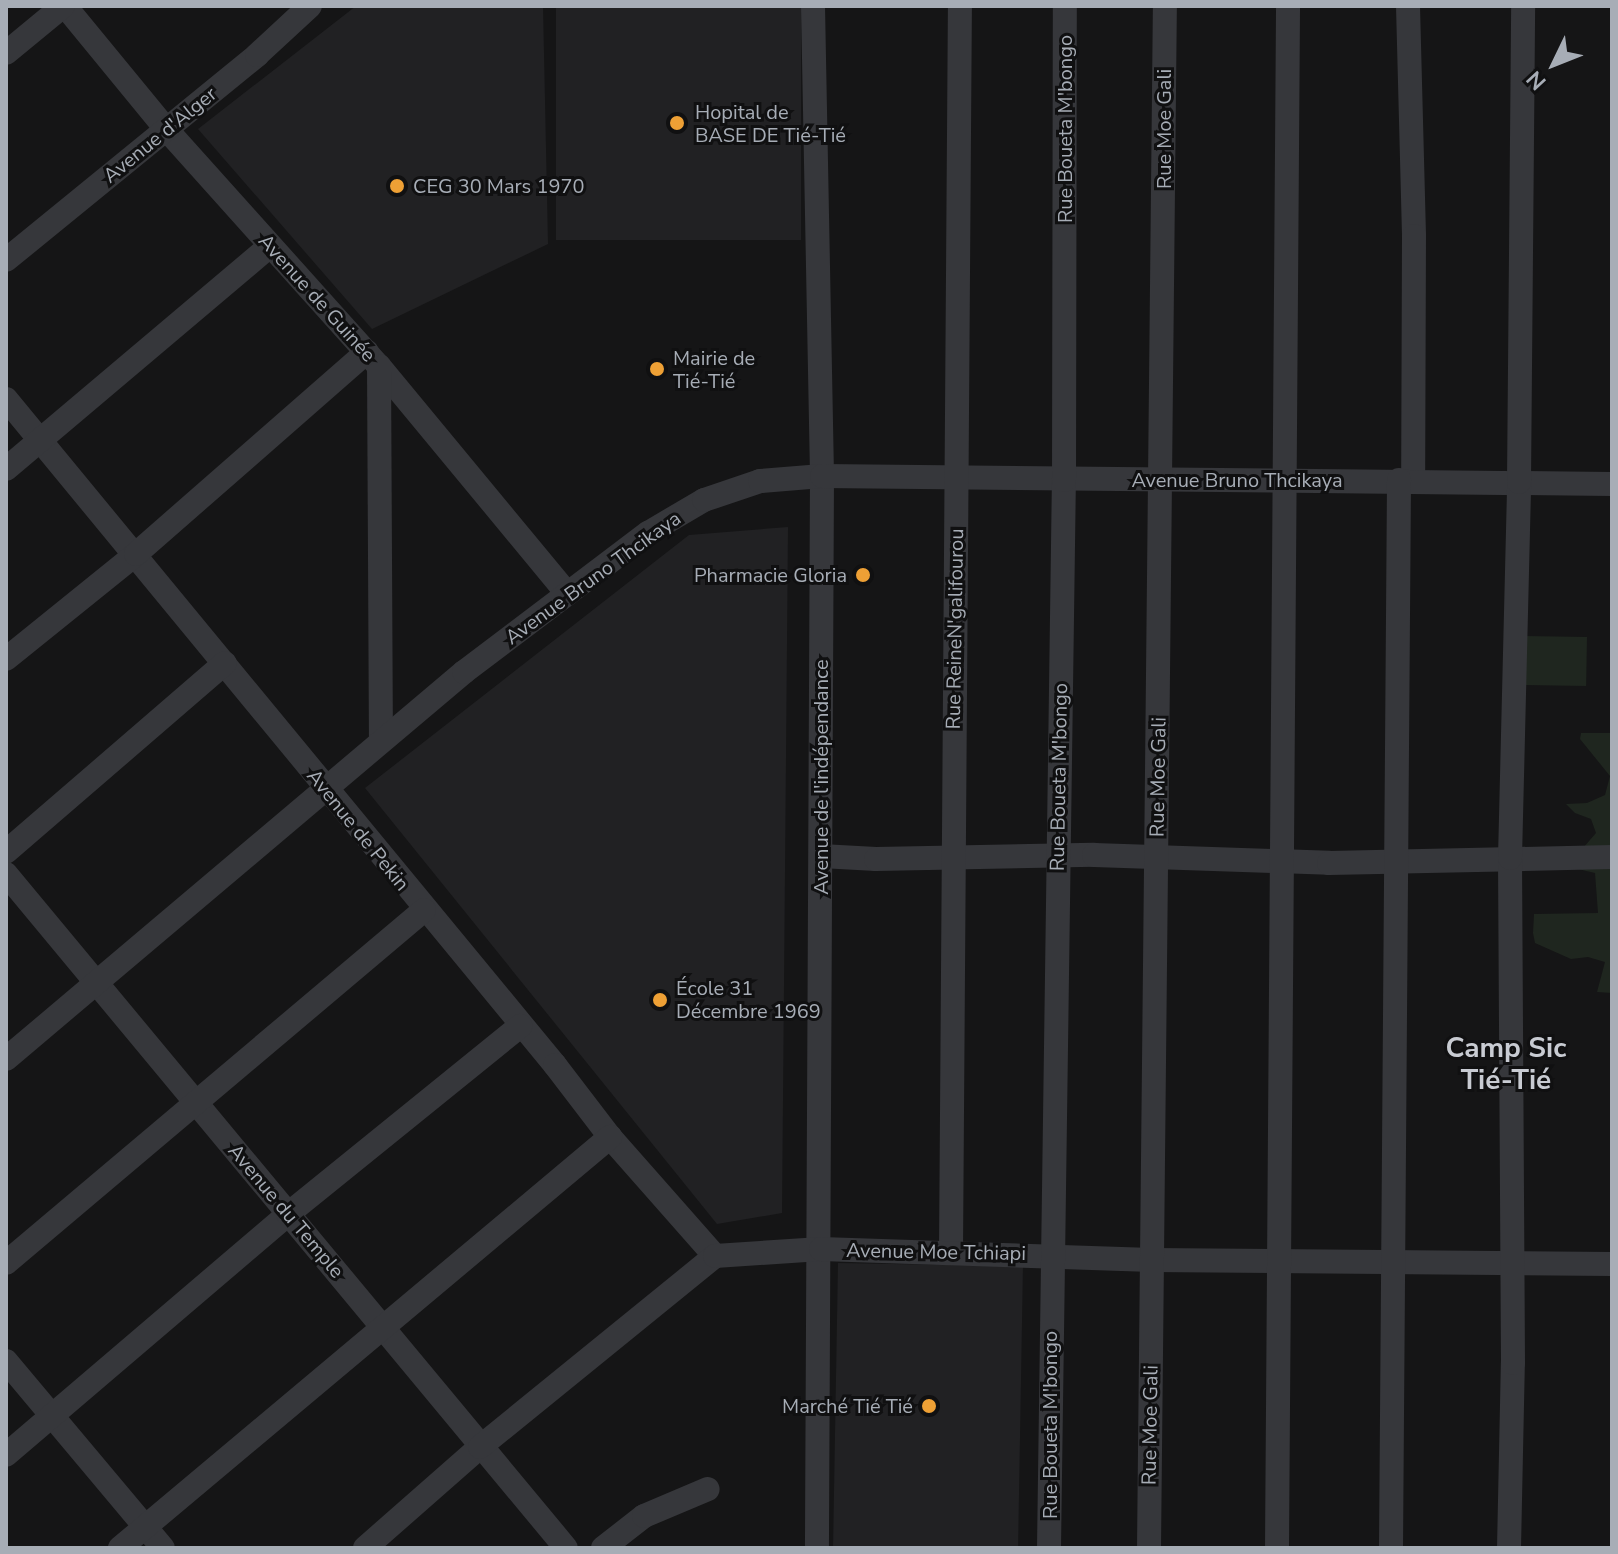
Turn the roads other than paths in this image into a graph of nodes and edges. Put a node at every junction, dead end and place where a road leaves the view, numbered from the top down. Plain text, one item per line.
1 (64, 6) edge
2 (310, 6) edge
3 (813, 6) edge
4 (960, 6) edge
5 (1065, 6) edge
6 (1165, 6) edge
7 (1288, 6) edge
8 (1408, 6) edge
9 (1523, 6) edge
10 (6, 53) edge
11 (167, 130) junction
12 (270, 246) junction
13 (6, 260) edge
14 (373, 359) junction
15 (6, 399) edge
16 (41, 439) junction
17 (6, 469) edge
18 (822, 476) junction
19 (957, 478) junction
20 (1284, 478) junction
21 (1162, 479) junction
22 (1064, 480) junction
23 (1406, 480) junction
24 (1519, 482) junction
25 (1612, 484) edge
26 (136, 554) junction
27 (566, 592) junction
28 (6, 659) edge
29 (225, 663) junction
30 (381, 740) junction
31 (324, 788) junction
32 (6, 852) edge
33 (821, 856) junction
34 (951, 857) junction
35 (1157, 857) junction
36 (1612, 857) edge
37 (1057, 858) junction
38 (1510, 858) junction
39 (1282, 860) junction
40 (1395, 862) junction
41 (6, 874) edge
42 (424, 910) junction
43 (95, 981) junction
44 (520, 1026) junction
45 (6, 1059) edge
46 (197, 1104) junction
47 (610, 1137) junction
48 (288, 1214) junction
49 (821, 1249) junction
50 (951, 1252) junction
51 (1051, 1254) junction
52 (715, 1256) junction
53 (1277, 1258) junction
54 (1152, 1260) junction
55 (1510, 1262) junction
56 (6, 1263) edge
57 (1391, 1263) junction
58 (1612, 1264) edge
59 (383, 1329) junction
60 (6, 1361) edge
61 (52, 1415) junction
62 (480, 1447) junction
63 (6, 1455) edge
64 (708, 1489) dead end
65 (146, 1527) junction
66 (120, 1548) edge
67 (163, 1548) edge
68 (365, 1548) edge
69 (566, 1548) edge
70 (603, 1548) edge
71 (817, 1548) edge
72 (1049, 1548) edge
73 (1149, 1548) edge
74 (1277, 1548) edge
75 (1391, 1548) edge
76 (1509, 1548) edge

1 - 10 street
1 - 11 street, Avenue de Guinée
2 - 11 street, Avenue d'Alger
3 - 18 street, Avenue de l'indépendance
4 - 19 street, Rue ReineN'galifourou
5 - 22 street, Rue Boueta M'bongo
6 - 21 street, Rue Moe Gali
7 - 20 street
8 - 23 street
9 - 24 street
11 - 12 street, Avenue de Guinée
11 - 13 street, Avenue d'Alger
12 - 14 street, Avenue de Guinée
12 - 16 street
14 - 26 street
14 - 27 street, Avenue de Guinée
14 - 30 street
15 - 16 street, Avenue de Pekin
16 - 17 street
16 - 26 street, Avenue de Pekin
18 - 19 street, Avenue Bruno Thcikaya
18 - 27 street, Avenue Bruno Thcikaya
18 - 33 street, Avenue de l'indépendance
19 - 22 street, Avenue Bruno Thcikaya
19 - 34 street, Rue ReineN'galifourou
20 - 21 street, Avenue Bruno Thcikaya
20 - 23 street, Avenue Bruno Thcikaya
20 - 39 street
21 - 22 street, Avenue Bruno Thcikaya
21 - 35 street, Rue Moe Gali
22 - 37 street, Rue Boueta M'bongo
23 - 24 street, Avenue Bruno Thcikaya
23 - 40 street
24 - 25 street, Avenue Bruno Thcikaya
24 - 38 street
26 - 28 street
26 - 29 street, Avenue de Pekin
27 - 30 street, Avenue Bruno Thcikaya
29 - 31 street, Avenue de Pekin
29 - 32 street
30 - 31 street, Avenue Bruno Thcikaya
31 - 42 street, Avenue de Pekin
31 - 43 street, Avenue Bruno Thcikaya
33 - 34 street
33 - 49 street, Avenue de l'indépendance
34 - 37 street
34 - 50 street, Rue ReineN'galifourou
35 - 37 street
35 - 39 street
35 - 54 street, Rue Moe Gali
36 - 38 street
37 - 51 street, Rue Boueta M'bongo
38 - 40 street
38 - 55 street
39 - 40 street
39 - 53 street
40 - 57 street
41 - 43 street, Avenue du Temple
42 - 44 street, Avenue de Pekin
42 - 46 street
43 - 45 street, Avenue Bruno Thcikaya
43 - 46 street, Avenue du Temple
44 - 47 street, Avenue de Pekin
44 - 48 street
46 - 48 street, Avenue du Temple
46 - 56 street
47 - 52 street, Avenue de Pekin
47 - 59 street
48 - 59 street, Avenue du Temple
48 - 61 street
49 - 50 street, Avenue Moe Tchiapi
49 - 52 street, Avenue Moe Tchiapi
49 - 71 street, Avenue de l'indépendance
50 - 51 street, Avenue Moe Tchiapi
51 - 54 street, Avenue Moe Tchiapi
51 - 72 street, Rue Boueta M'bongo
52 - 62 street
53 - 54 street, Avenue Moe Tchiapi
53 - 57 street, Avenue Moe Tchiapi
53 - 74 street
54 - 73 street, Rue Moe Gali
55 - 57 street, Avenue Moe Tchiapi
55 - 58 street, Avenue Moe Tchiapi
55 - 76 street
57 - 75 street
59 - 62 street, Avenue du Temple
59 - 65 street
60 - 61 street
61 - 63 street
61 - 65 street
62 - 68 street
62 - 69 street, Avenue du Temple
64 - 70 street
65 - 66 street
65 - 67 street

